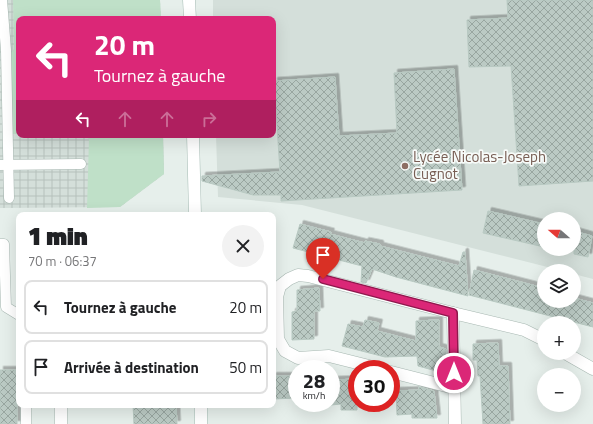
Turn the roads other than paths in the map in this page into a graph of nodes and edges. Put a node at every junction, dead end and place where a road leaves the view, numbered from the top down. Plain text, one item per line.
1 (2, 0) edge
2 (189, 0) edge
3 (190, 16) edge
4 (193, 138) edge
5 (81, 164) dead end
6 (4, 165) edge
7 (9, 198) dead end
8 (195, 212) edge
9 (0, 244) edge
10 (16, 313) edge
11 (453, 313) junction
12 (537, 336) edge
13 (577, 360) edge
14 (348, 361) edge
15 (593, 369) edge
16 (400, 374) edge
17 (454, 388) junction
18 (26, 408) edge
19 (61, 408) edge
20 (201, 408) edge
21 (26, 424) edge
22 (61, 424) edge
23 (201, 424) edge
24 (455, 424) edge

1 - 6 lane
2 - 3 street
4 - 8 street
5 - 6 lane
6 - 7 lane
9 - 10 lane
11 - 12 street
11 - 14 street
11 - 17 street
13 - 15 street
16 - 17 street
17 - 24 street
18 - 21 lane
19 - 22 street
20 - 23 street

